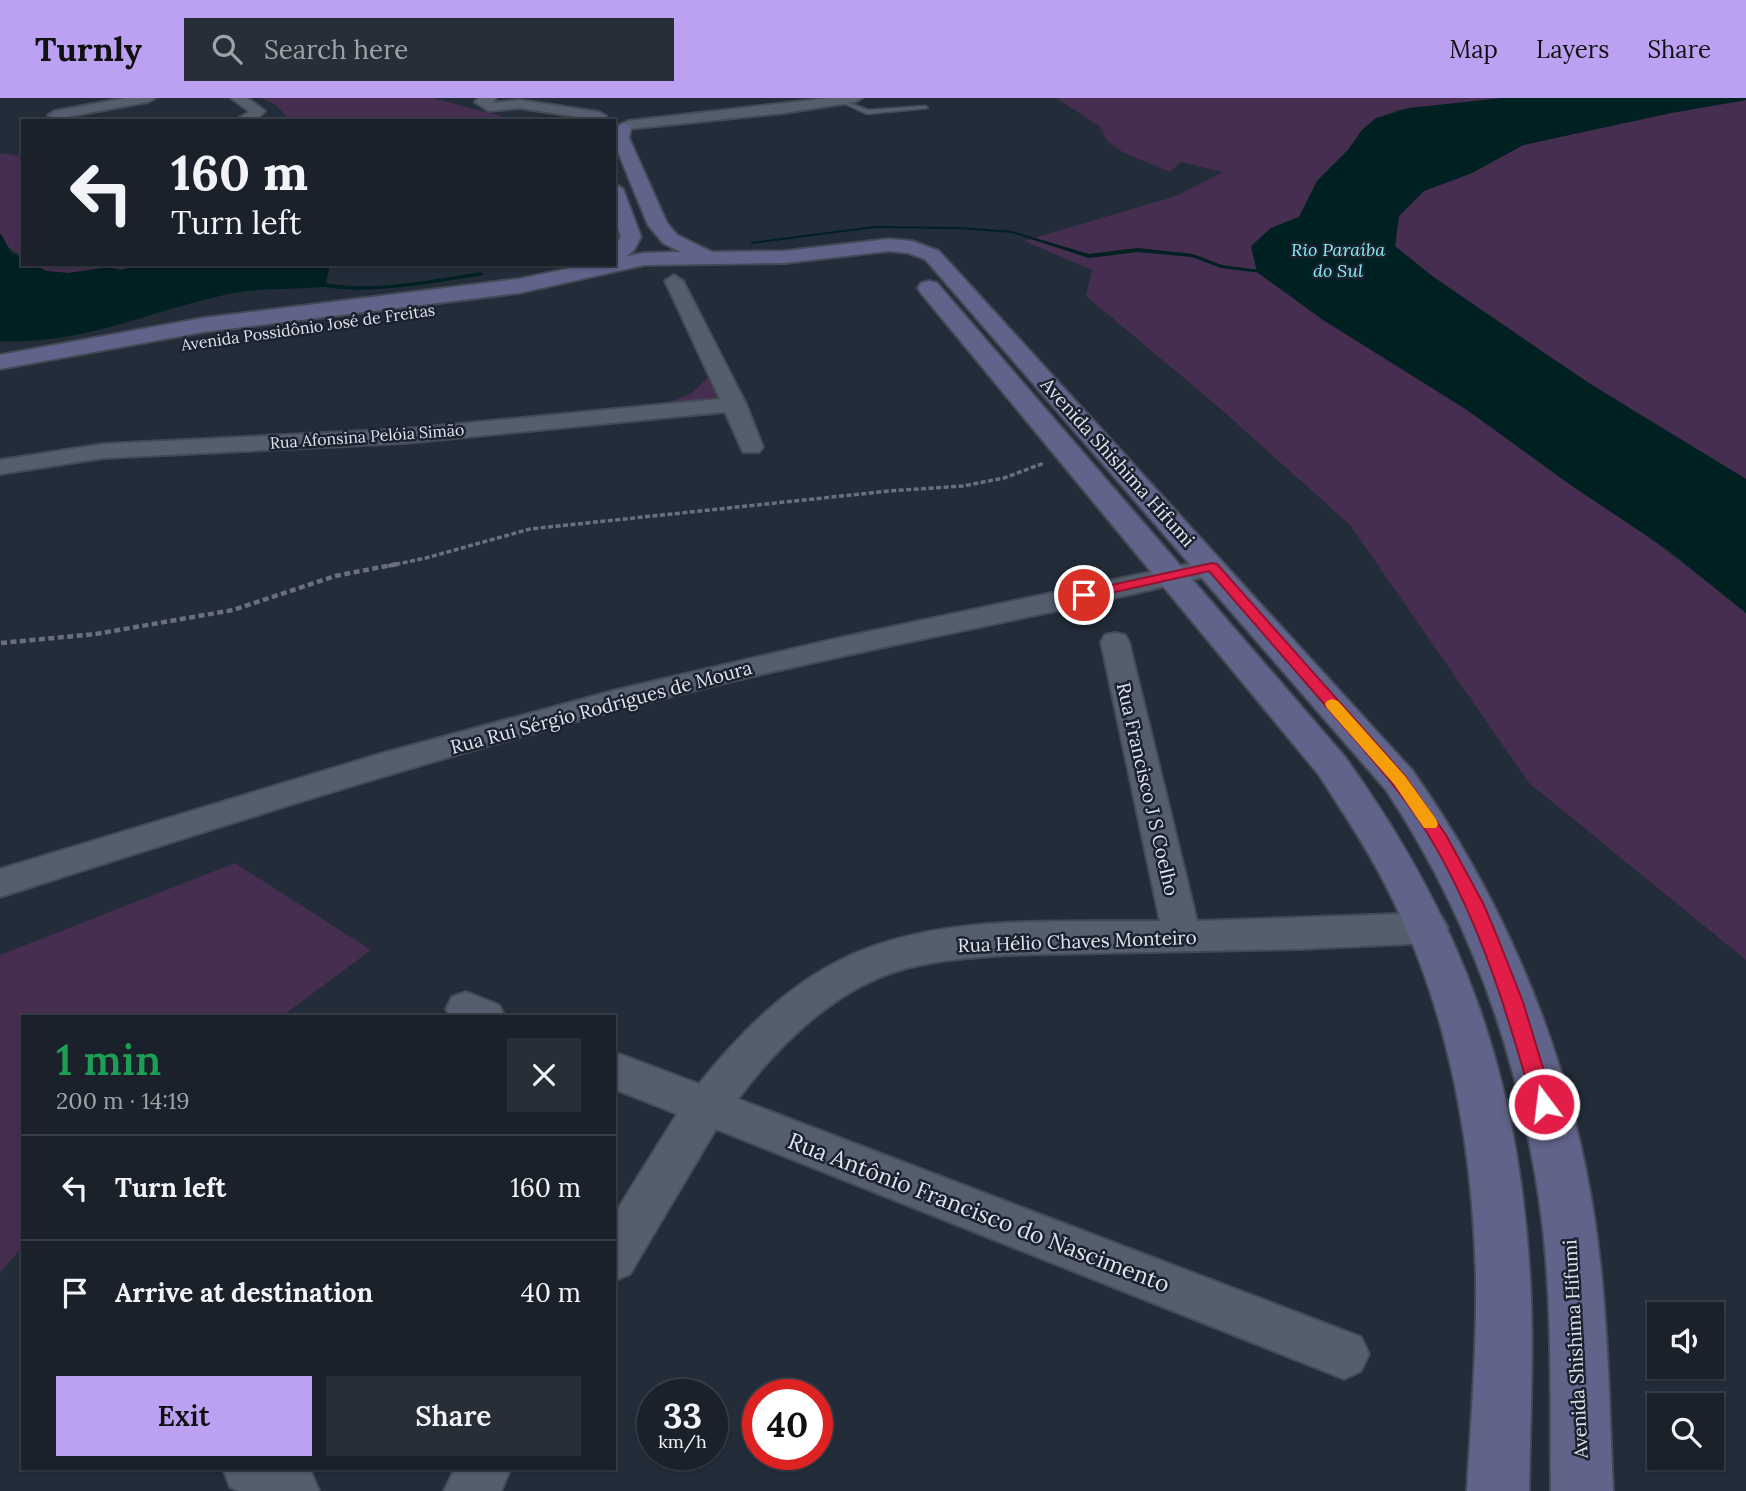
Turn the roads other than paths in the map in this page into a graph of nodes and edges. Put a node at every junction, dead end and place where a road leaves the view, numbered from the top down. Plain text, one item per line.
1 (148, 98) edge
2 (238, 98) edge
3 (538, 98) edge
4 (812, 98) edge
5 (849, 99) edge
6 (466, 100) dead end
7 (488, 101) edge
8 (521, 101) edge
9 (925, 108) dead end
10 (55, 115) dead end
11 (599, 116) junction
12 (246, 119) edge
13 (546, 119) edge
14 (587, 119) edge
15 (606, 119) edge
16 (621, 125) edge
17 (616, 195) edge
18 (616, 255) edge
19 (616, 263) edge
20 (599, 266) edge
21 (603, 266) edge
22 (696, 268) junction
23 (652, 283) dead end
24 (709, 355) junction
25 (0, 362) edge
26 (0, 378) edge
27 (735, 404) junction
28 (625, 415) junction
29 (751, 447) dead end
30 (0, 467) edge
31 (1212, 567) junction
32 (1172, 575) junction
33 (1115, 642) dead end
34 (0, 883) edge
35 (1429, 928) junction
36 (1182, 935) junction
37 (616, 1071) edge
38 (707, 1107) junction
39 (616, 1255) edge
40 (1344, 1354) dead end
41 (253, 1470) edge
42 (484, 1470) edge
43 (292, 1491) edge
44 (471, 1491) edge
45 (1498, 1491) edge
46 (1582, 1491) edge

1 - 10 street
2 - 12 street
3 - 8 street
4 - 16 street
5 - 9 lane
5 - 16 street
6 - 7 street
7 - 8 street
7 - 13 street
8 - 11 street
11 - 14 street
11 - 15 street
16 - 22 street
17 - 18 street
19 - 22 street, Avenida Possidônio José de Freitas
20 - 25 street, Avenida Possidônio José de Freitas
21 - 26 street, Avenida Possidônio José de Freitas
22 - 23 street
22 - 24 street
22 - 31 street, Avenida Shishima Hifumi
22 - 32 street, Avenida Shishima Hifumi
24 - 27 street
24 - 28 street
27 - 28 street, Rua Afonsina Pelóia Simão
27 - 29 street
28 - 30 street, Rua Afonsina Pelóia Simão
31 - 32 street, Rua Rui Sérgio Rodrigues de Moura
31 - 46 street, Avenida Shishima Hifumi
32 - 34 street, Rua Rui Sérgio Rodrigues de Moura
32 - 35 street, Avenida Shishima Hifumi
33 - 36 street, Rua Francisco J S Coelho
35 - 36 street, Rua Hélio Chaves Monteiro
35 - 45 street, Avenida Shishima Hifumi
36 - 38 street, Rua Hélio Chaves Monteiro
37 - 38 street, Rua Antônio Francisco do Nascimento
38 - 39 street, Rua Hélio Chaves Monteiro
38 - 40 street, Rua Antônio Francisco do Nascimento
41 - 43 street
42 - 44 street

